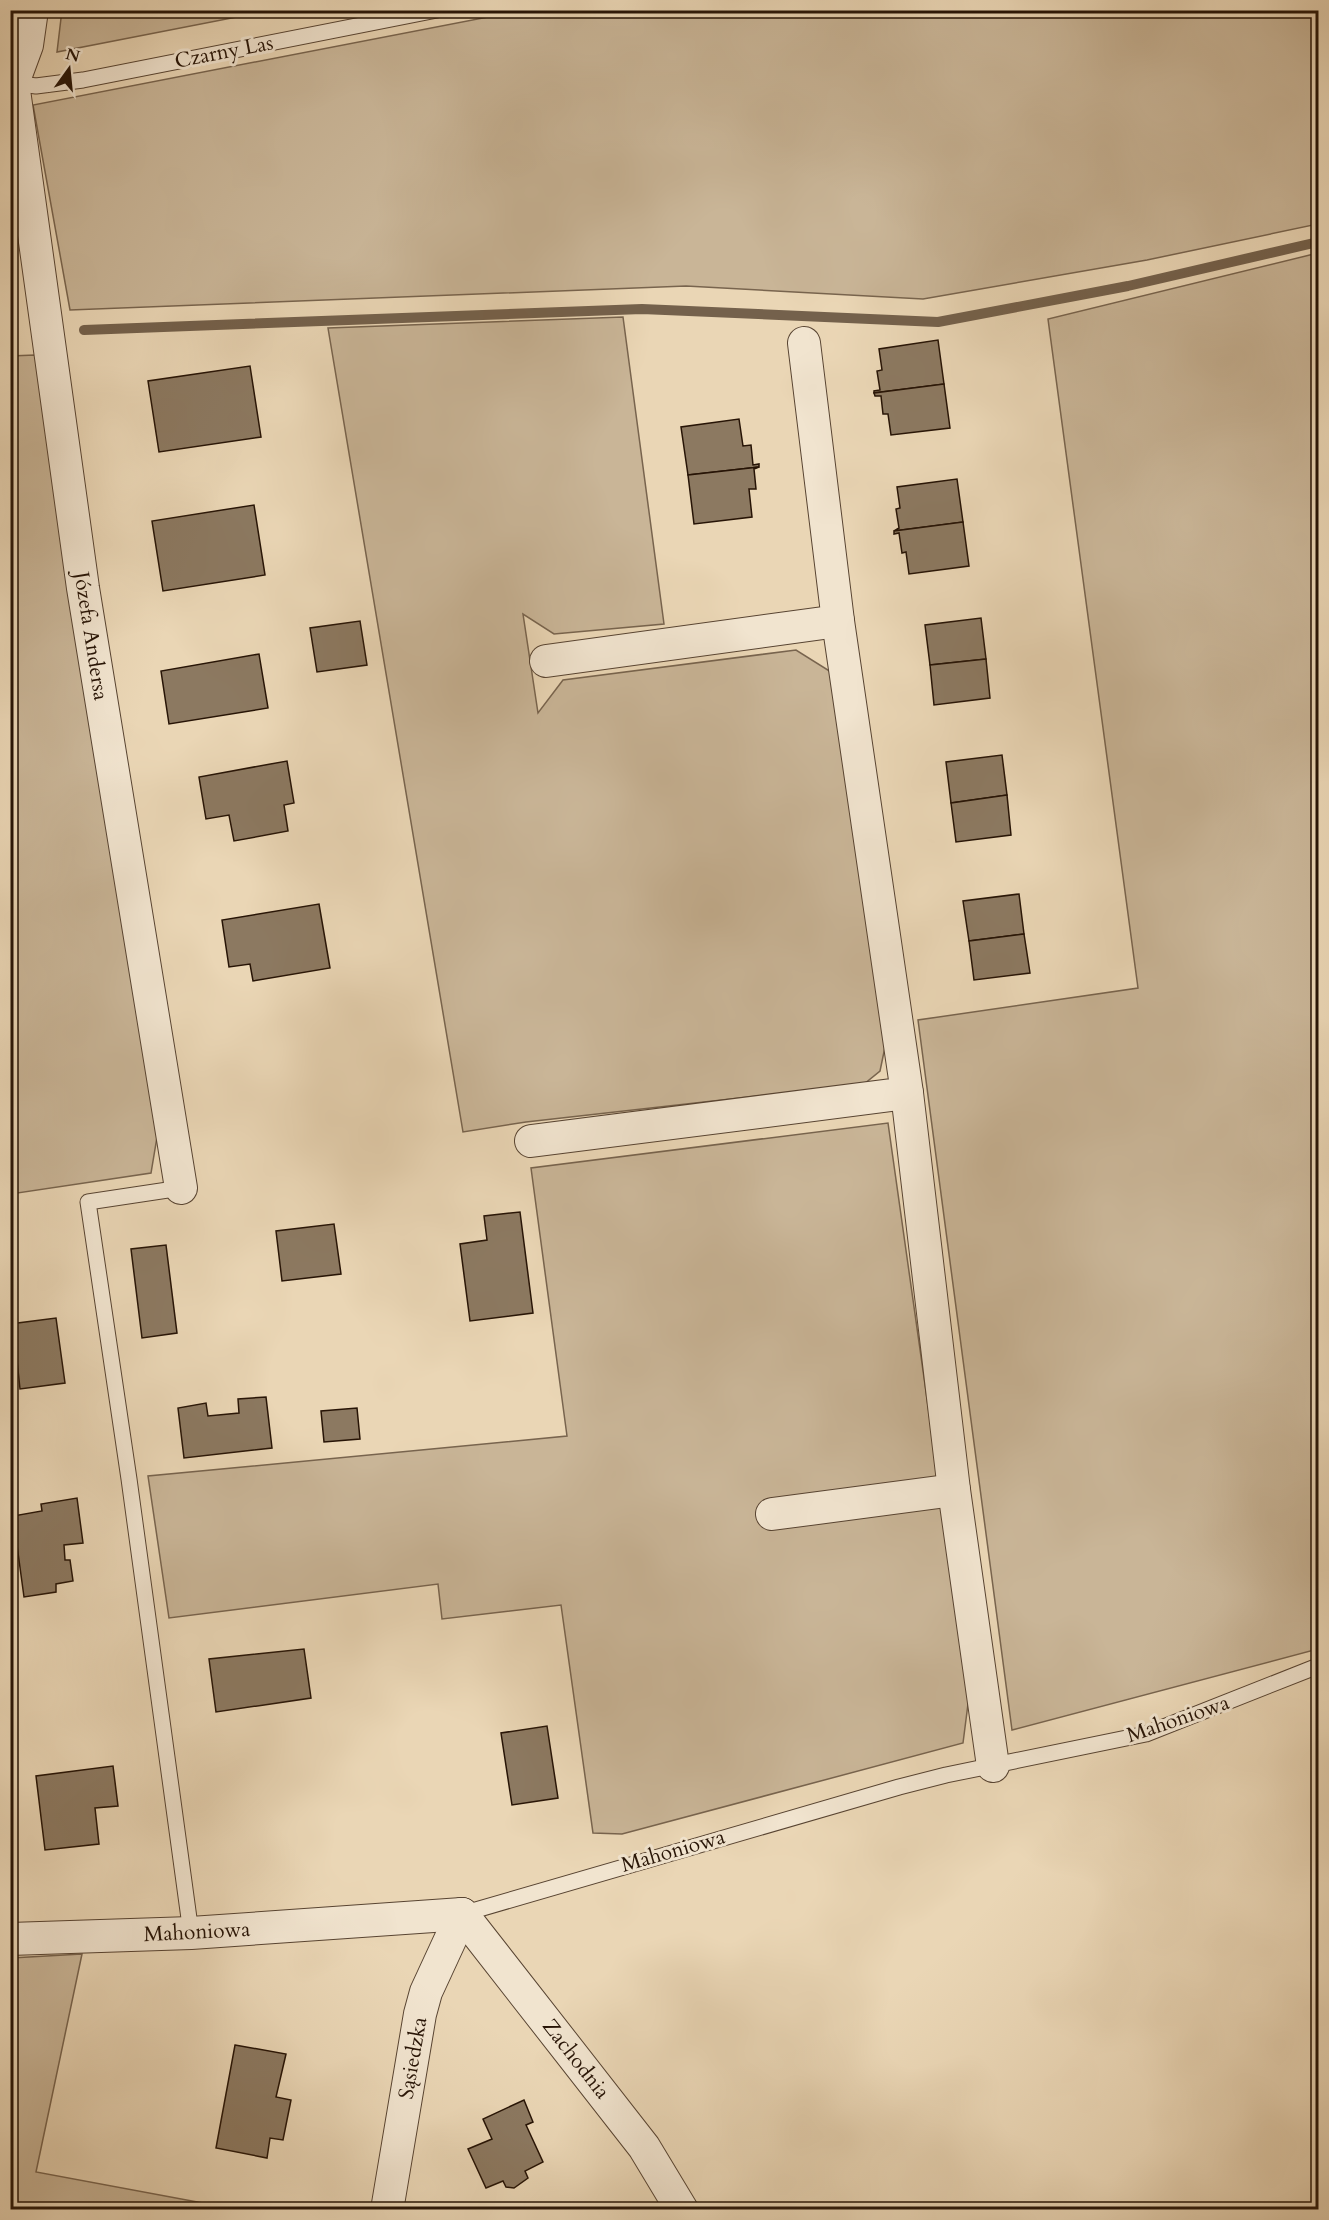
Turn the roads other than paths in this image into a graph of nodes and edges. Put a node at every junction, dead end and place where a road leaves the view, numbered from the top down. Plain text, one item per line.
1 (32, 10) edge
2 (436, 10) edge
3 (12, 82) edge
4 (804, 343) dead end
5 (838, 621) junction
6 (546, 661) dead end
7 (907, 1094) junction
8 (531, 1142) dead end
9 (181, 1188) joint
10 (954, 1490) junction
11 (772, 1514) dead end
12 (1318, 1666) edge
13 (993, 1766) junction
14 (462, 1914) junction
15 (191, 1933) junction
16 (10, 1939) edge
17 (387, 2210) edge
18 (682, 2210) edge

1 - 3 street
2 - 3 lane, Czarny Las
3 - 9 street, Józefa Andersa
4 - 5 street
5 - 6 street
5 - 7 street
7 - 8 street
7 - 10 street
9 - 15 lane
10 - 11 street
10 - 13 street
12 - 13 lane, Mahoniowa
13 - 14 lane, Mahoniowa
14 - 15 street, Mahoniowa
14 - 17 street, Sąsiedzka
14 - 18 street, Zachodnia
15 - 16 street, Mahoniowa

